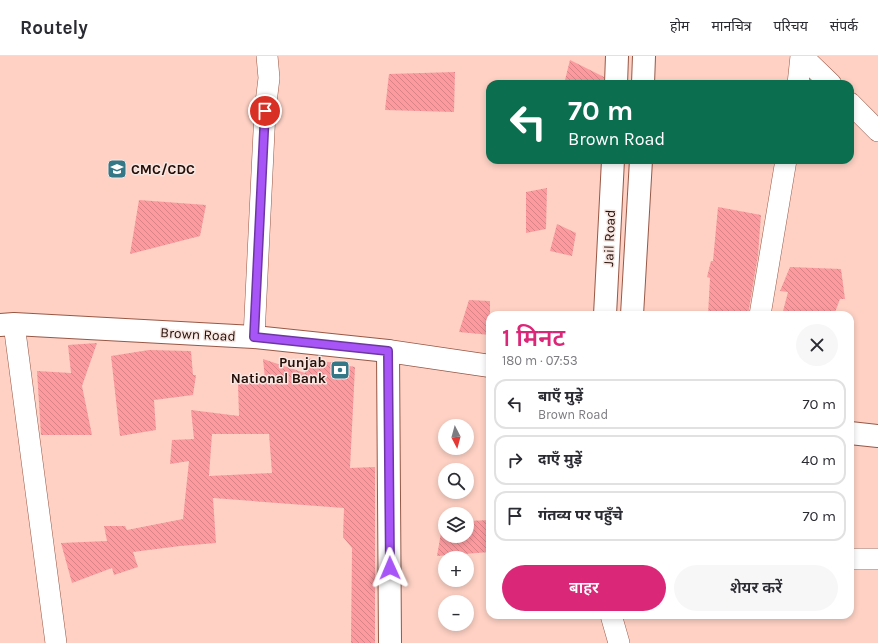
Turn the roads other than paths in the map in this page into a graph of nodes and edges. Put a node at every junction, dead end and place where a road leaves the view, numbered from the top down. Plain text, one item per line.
1 (267, 56) edge
2 (617, 56) edge
3 (644, 56) edge
4 (802, 56) edge
5 (616, 80) edge
6 (643, 80) edge
7 (799, 80) edge
8 (826, 80) edge
9 (854, 107) edge
10 (878, 131) edge
11 (613, 164) edge
12 (641, 164) edge
13 (785, 164) edge
14 (605, 311) edge
15 (632, 311) edge
16 (761, 311) edge
17 (7, 325) edge
18 (254, 337) junction
19 (388, 351) junction
20 (486, 365) edge
21 (854, 433) edge
22 (878, 436) edge
23 (854, 559) edge
24 (878, 559) edge
25 (611, 619) edge
26 (56, 643) edge
27 (390, 643) edge
28 (619, 643) edge

1 - 18 street
2 - 5 street
3 - 6 street
4 - 7 street
4 - 8 street
9 - 10 street
11 - 14 street, Jail Road
12 - 15 street
13 - 16 street
17 - 18 street, Brown Road
17 - 26 street
18 - 19 street, Brown Road
19 - 20 street, Brown Road
19 - 27 street
21 - 22 street
23 - 24 street
25 - 28 street

